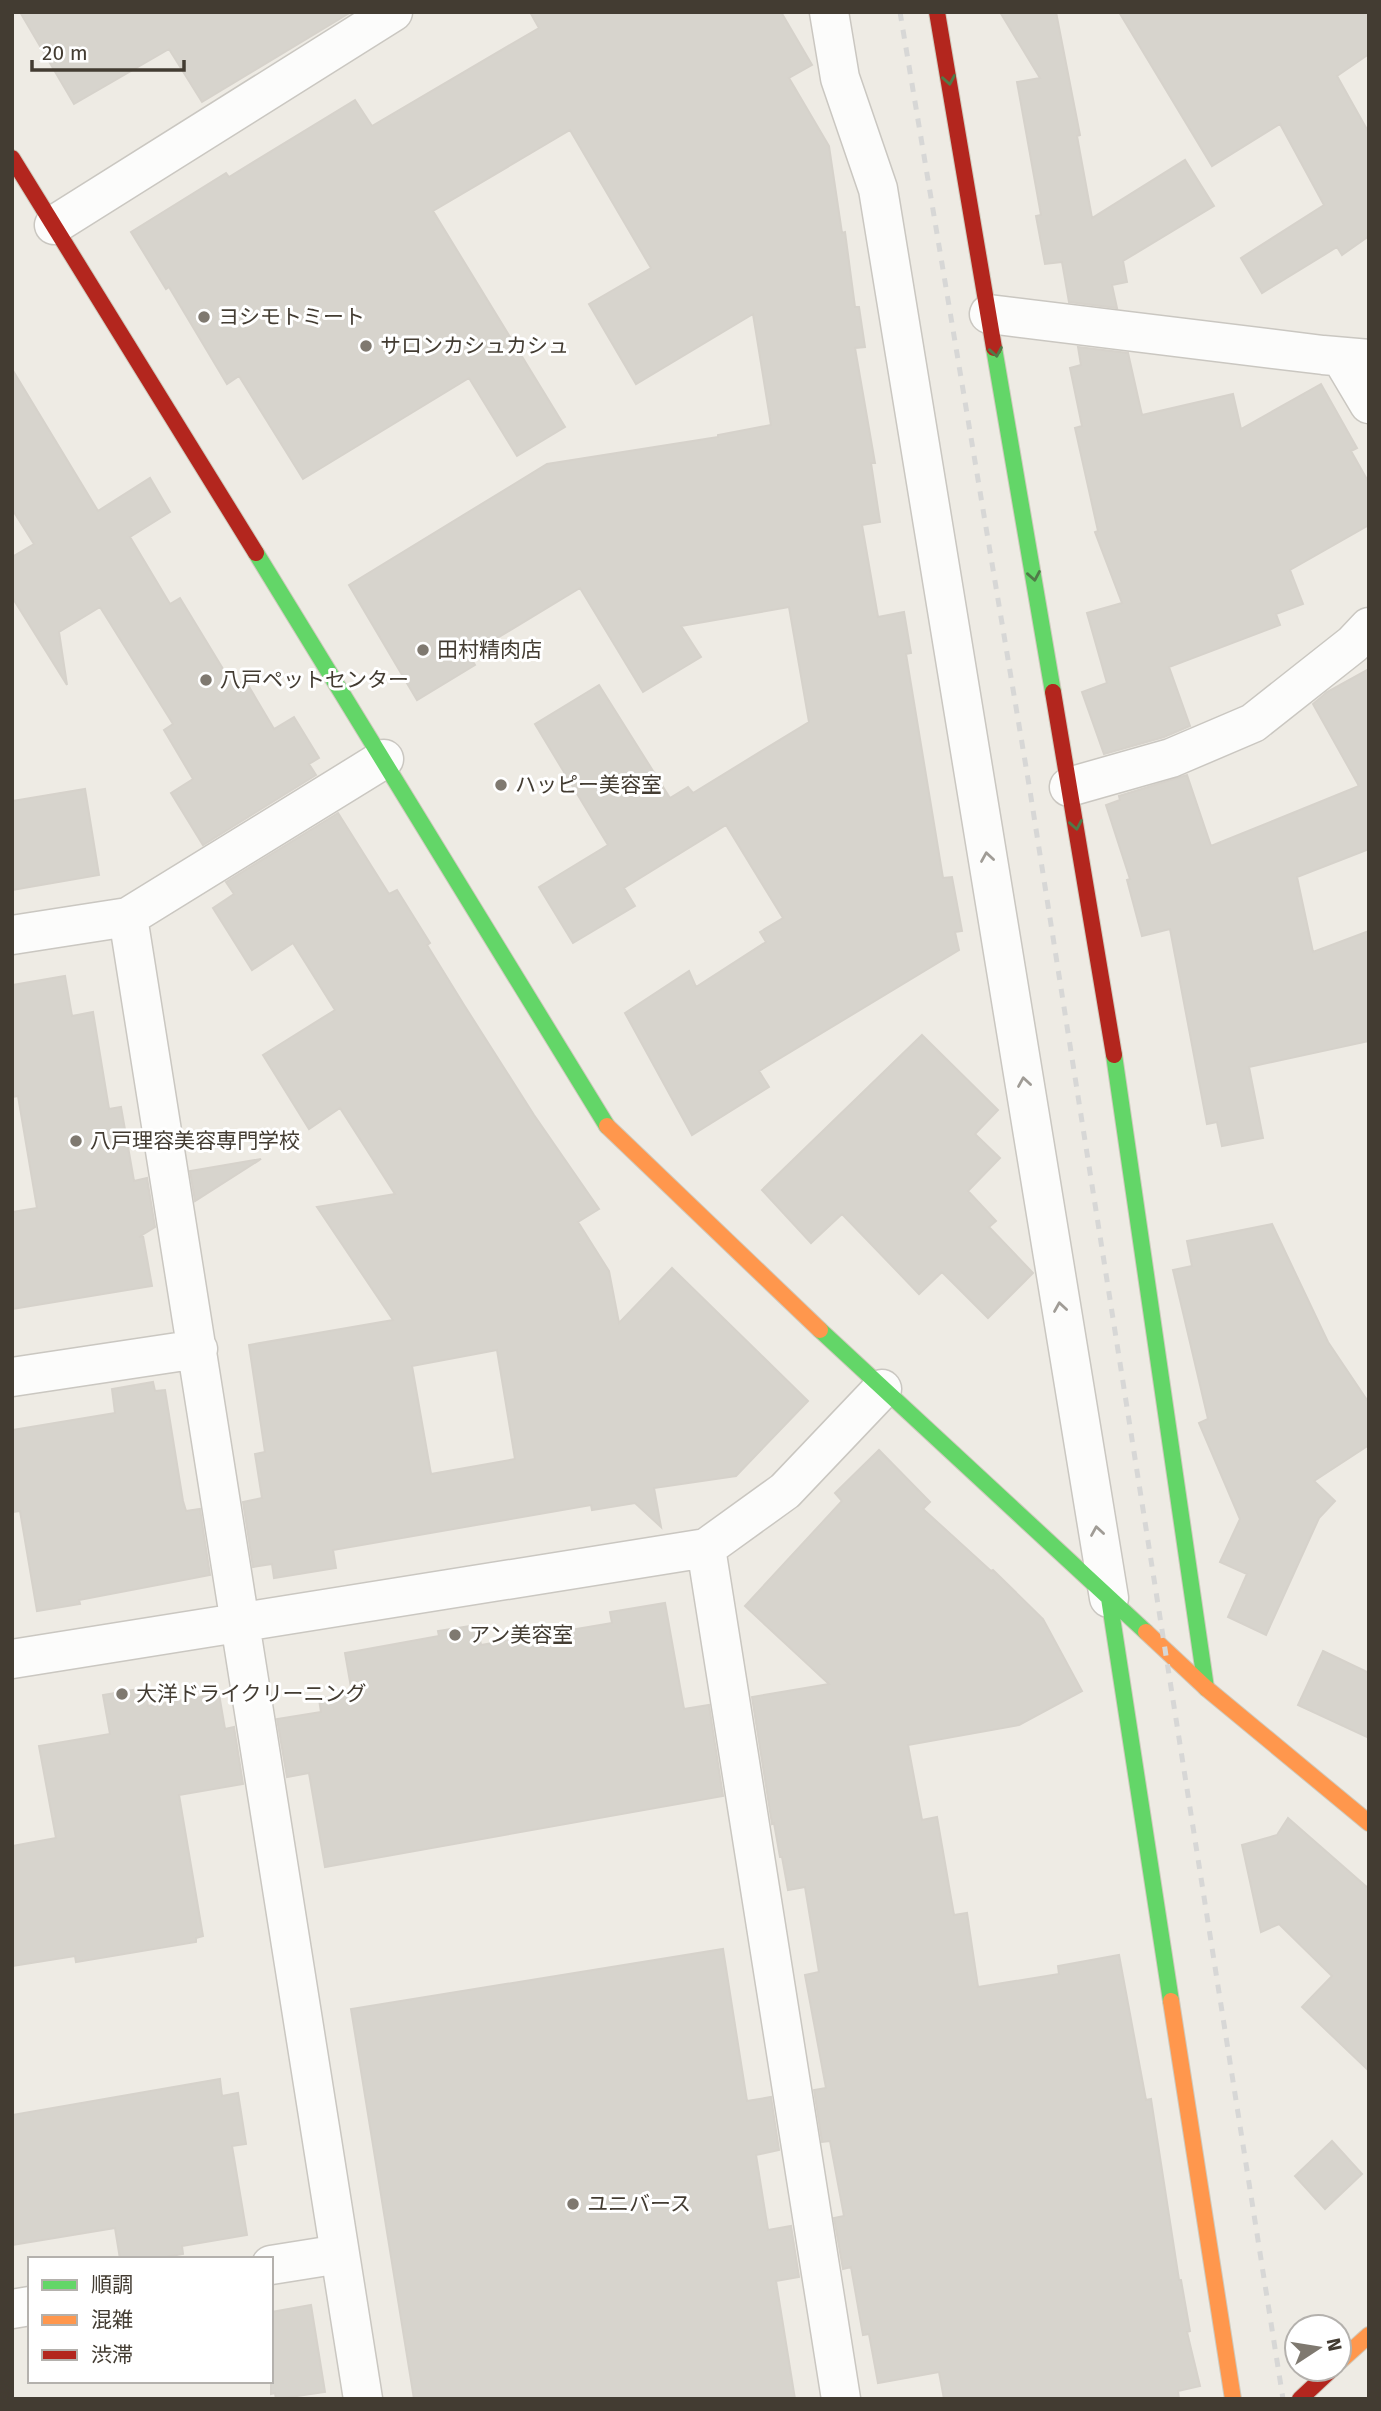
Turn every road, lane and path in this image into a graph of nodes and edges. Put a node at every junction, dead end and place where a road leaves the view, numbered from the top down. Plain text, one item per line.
1 (393, 12) edge
2 (829, 12) edge
3 (937, 12) edge
4 (12, 158) edge
5 (54, 225) junction
6 (989, 314) junction
7 (1355, 358) edge
8 (1369, 404) edge
9 (1369, 627) edge
10 (384, 759) junction
11 (1069, 787) junction
12 (128, 917) junction
13 (12, 935) edge
14 (198, 1349) junction
15 (12, 1377) edge
16 (882, 1389) junction
17 (706, 1548) junction
18 (1109, 1598) junction
19 (241, 1622) junction
20 (12, 1659) edge
21 (1206, 1688) junction
22 (1369, 1823) edge
23 (340, 2254) junction
24 (273, 2265) edge
25 (1369, 2335) edge
26 (1353, 2349) edge
27 (1317, 2383) edge
28 (363, 2399) edge
29 (841, 2399) edge
30 (1233, 2399) edge
31 (1300, 2399) edge

1 - 5 street
18 -> 2 street
3 -> 6 street
4 - 5 street
5 - 10 street
6 - 7 street
6 -> 11 street
7 - 8 street
9 - 11 street
10 - 12 street
10 - 16 street
11 -> 21 street
12 - 13 street
12 - 14 street
14 - 15 street
14 - 19 street
16 - 17 street
16 - 18 street
17 - 19 street
17 - 29 street
18 - 21 street
18 - 30 street
19 - 20 street
19 - 23 street
21 - 22 street
23 - 24 street
23 - 28 street
25 - 26 street
27 - 31 street

